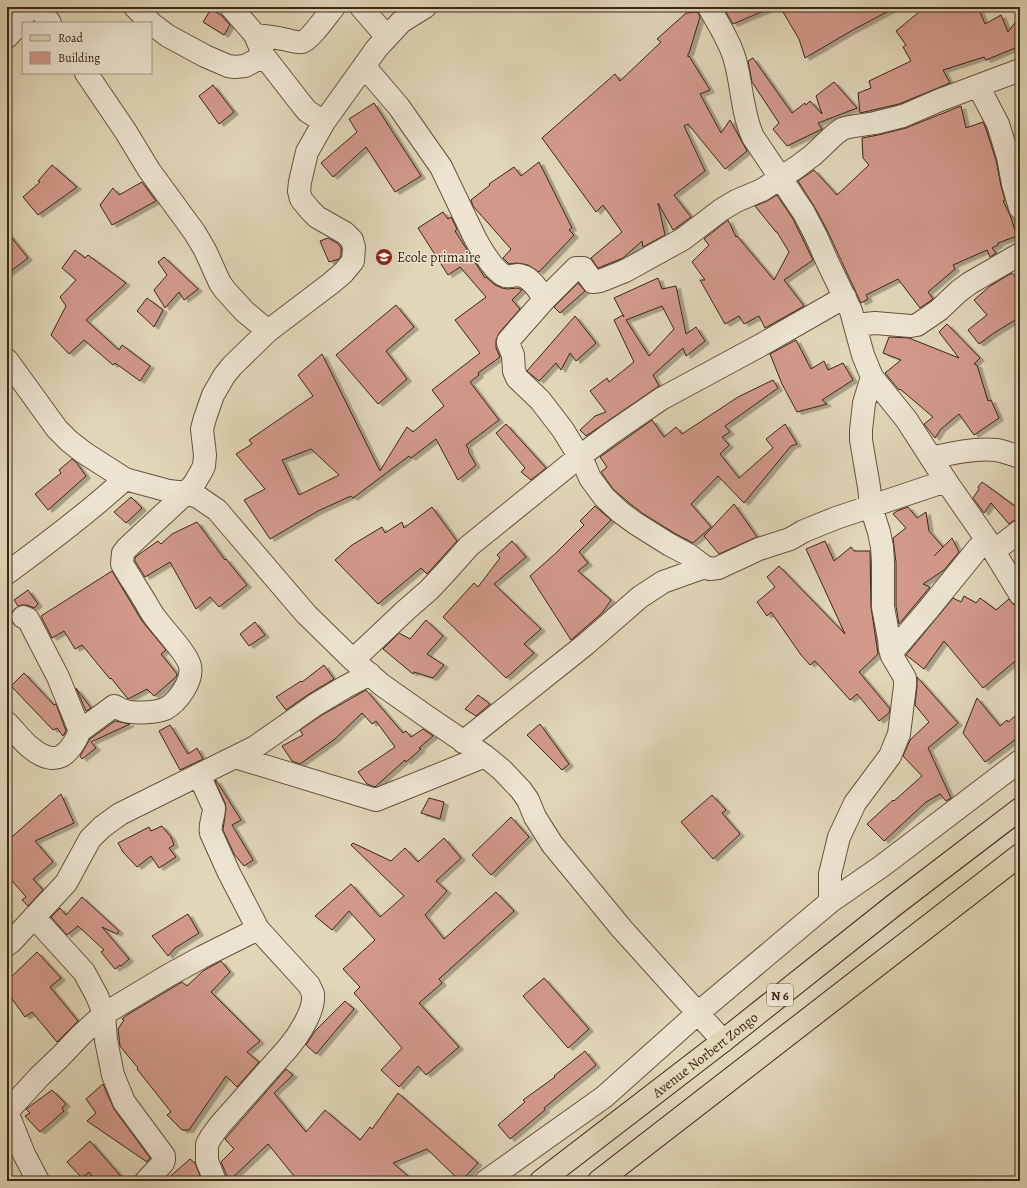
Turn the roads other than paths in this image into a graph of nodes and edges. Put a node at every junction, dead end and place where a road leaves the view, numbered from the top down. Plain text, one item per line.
1 (28, 7) edge
2 (38, 7) edge
3 (135, 7) edge
4 (230, 7) edge
5 (334, 7) edge
6 (361, 7) edge
7 (425, 7) edge
8 (709, 7) edge
9 (49, 22) edge
10 (150, 22) edge
11 (152, 24) edge
12 (254, 35) junction
13 (7, 37) edge
14 (387, 37) junction
15 (264, 56) junction
16 (364, 66) junction
17 (1020, 70) edge
18 (87, 74) edge
19 (978, 86) junction
20 (324, 122) junction
21 (781, 177) junction
22 (1020, 208) edge
23 (1020, 254) edge
24 (845, 297) junction
25 (545, 299) junction
26 (855, 325) junction
27 (268, 331) junction
28 (7, 360) edge
29 (872, 377) junction
30 (579, 457) junction
31 (1020, 457) edge
32 (931, 458) junction
33 (126, 479) junction
34 (946, 481) junction
35 (186, 492) junction
36 (871, 507) junction
37 (1020, 531) edge
38 (990, 545) junction
39 (705, 567) junction
40 (7, 573) edge
41 (1020, 594) edge
42 (23, 617) dead end
43 (891, 653) junction
44 (353, 660) junction
45 (370, 674) junction
46 (7, 723) edge
47 (80, 731) junction
48 (464, 742) junction
49 (485, 756) junction
50 (234, 757) junction
51 (1020, 761) edge
52 (199, 775) junction
53 (1020, 809) edge
54 (1020, 855) edge
55 (830, 902) junction
56 (34, 917) junction
57 (258, 929) junction
58 (7, 945) edge
59 (698, 1013) junction
60 (104, 1014) junction
61 (723, 1040) junction
62 (38, 1181) edge
63 (146, 1181) edge
64 (215, 1181) edge
65 (486, 1181) edge
66 (541, 1181) edge
67 (599, 1181) edge

1 - 13 street
2 - 9 street
3 - 10 street
4 - 12 street
5 - 12 street
6 - 14 street
7 - 14 street
8 - 21 street
11 - 15 street
12 - 15 street
14 - 16 street
15 - 20 street
16 - 20 street
16 - 25 street
17 - 19 street
18 - 27 street
19 - 21 street
19 - 22 street
20 - 27 street
21 - 24 street
21 - 25 street
23 - 26 street
24 - 26 street
24 - 30 street
25 - 30 street
26 - 29 street
27 - 35 street
28 - 33 street
29 - 32 street
29 - 36 street
30 - 39 street
30 - 44 street
31 - 32 street
32 - 34 street
33 - 35 street
33 - 40 street
34 - 36 street
34 - 38 street
35 - 44 street
35 - 47 street
36 - 39 street
36 - 43 street
37 - 38 street
38 - 41 street
38 - 43 street
39 - 48 street
42 - 47 street
43 - 55 street
44 - 45 street
45 - 48 street
45 - 50 street
46 - 47 street
48 - 49 street
49 - 50 street
49 - 59 street
50 - 52 street
51 - 55 street
52 - 56 street
52 - 57 street
53 - 61 main road, Avenue Norbert Zongo / N 6
54 - 67 main road, N 6
55 - 59 street
56 - 58 street
56 - 60 street
57 - 60 street
57 - 64 street
59 - 61 street
59 - 65 street
60 - 62 street
60 - 63 street
61 - 66 main road, Avenue Norbert Zongo / N 6

